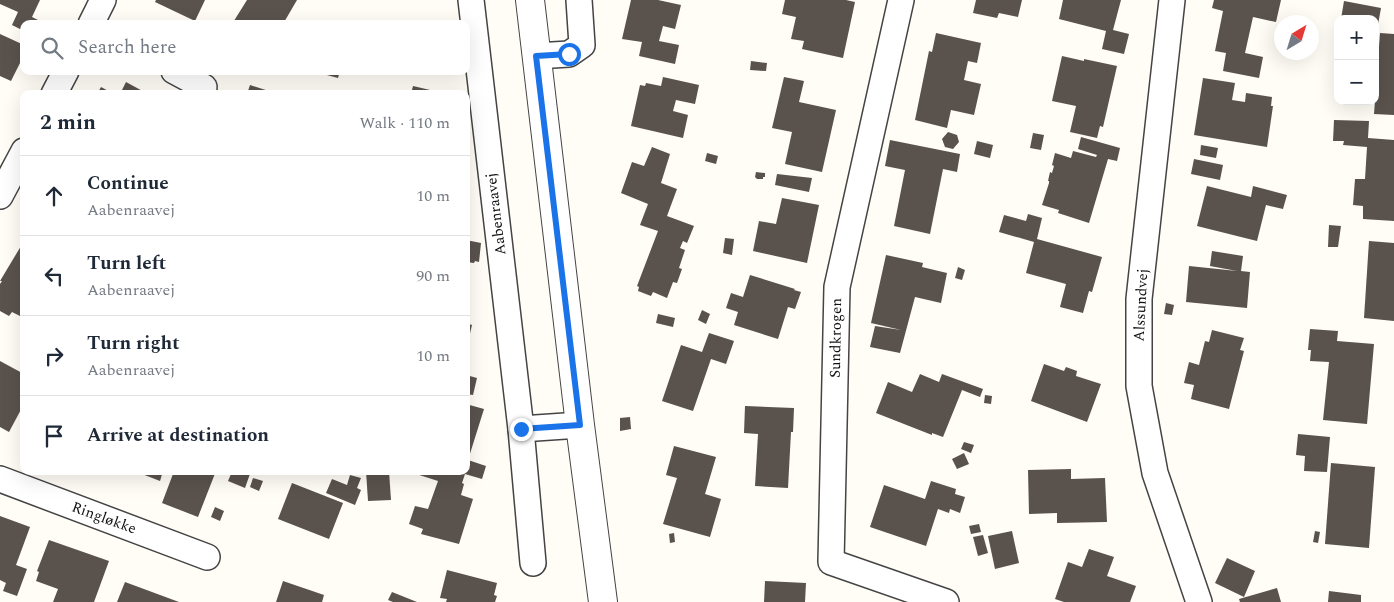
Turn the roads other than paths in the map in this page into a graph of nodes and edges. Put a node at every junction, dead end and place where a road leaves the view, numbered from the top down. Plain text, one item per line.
1 (103, 0) edge
2 (471, 0) edge
3 (530, 0) edge
4 (578, 0) edge
5 (901, 0) edge
6 (1172, 0) edge
7 (93, 20) edge
8 (536, 56) junction
9 (64, 75) edge
10 (182, 75) edge
11 (56, 90) edge
12 (204, 90) edge
13 (20, 158) edge
14 (0, 196) edge
15 (580, 425) junction
16 (521, 429) junction
17 (0, 479) edge
18 (207, 557) dead end
19 (533, 563) dead end
20 (603, 602) edge
21 (946, 602) edge
22 (1200, 602) edge

1 - 7 street
2 - 16 street, Aabenraavej
3 - 8 street
4 - 8 street
5 - 21 street, Sundkrogen
6 - 22 street, Alssundvej
8 - 15 street
9 - 11 street
10 - 12 street
13 - 14 street
15 - 16 street
15 - 20 street
16 - 19 street, Aabenraavej
17 - 18 street, Ringløkke

